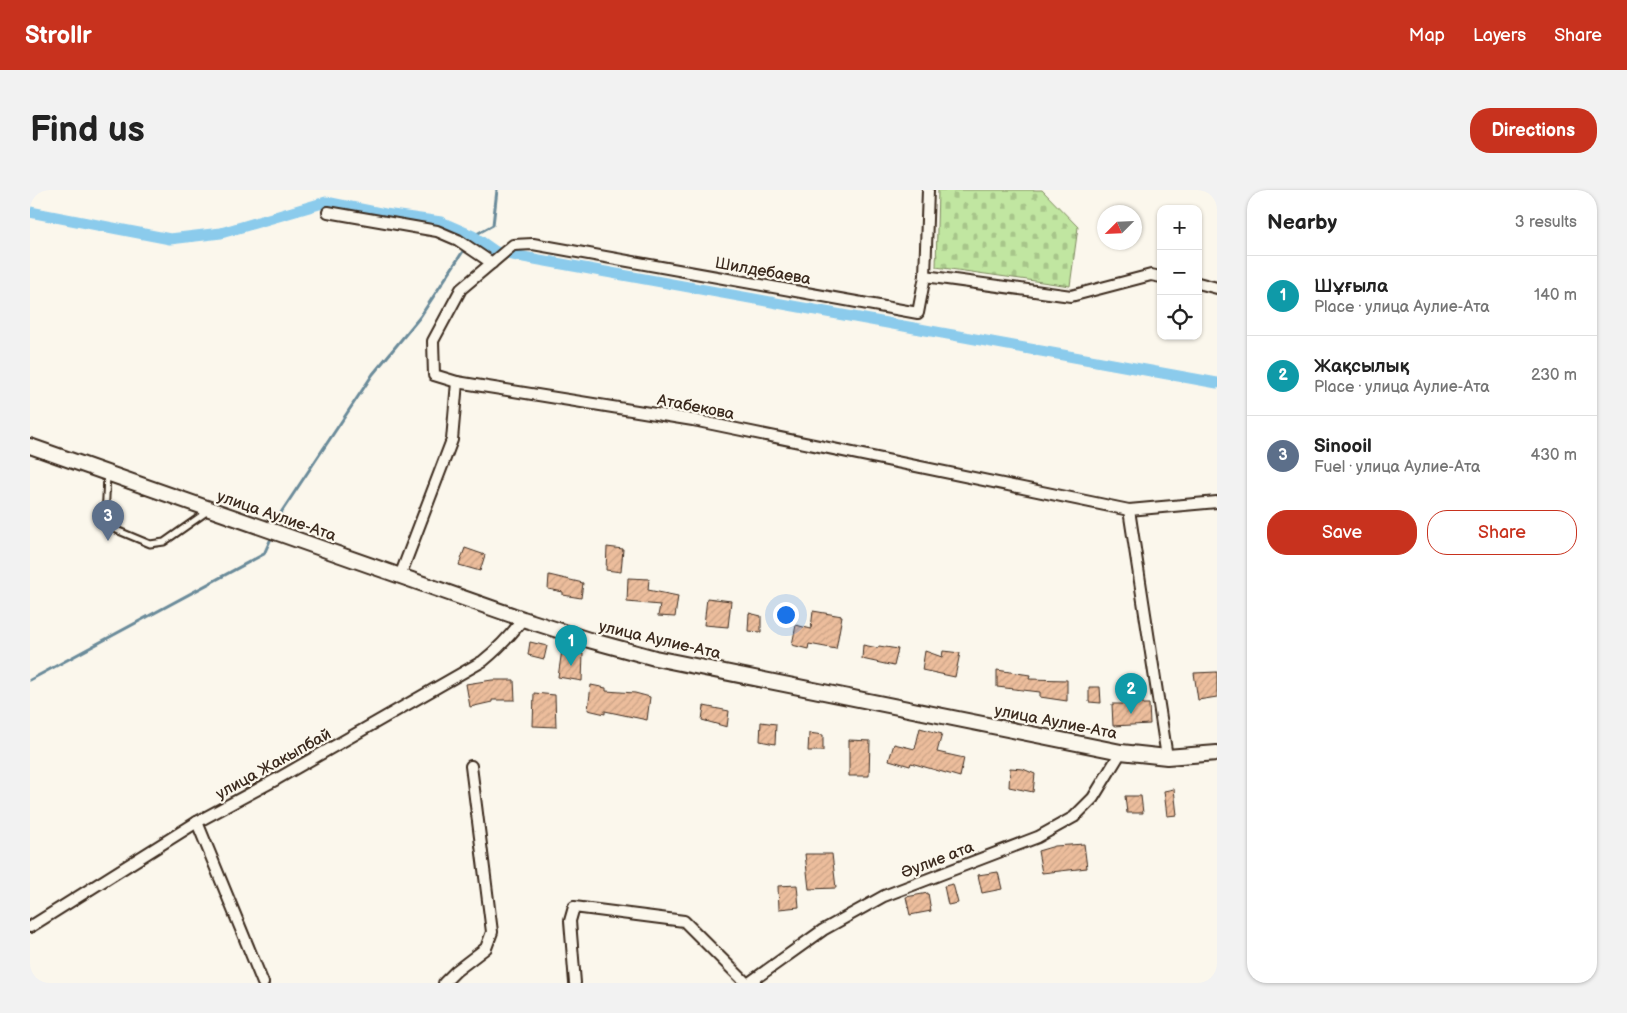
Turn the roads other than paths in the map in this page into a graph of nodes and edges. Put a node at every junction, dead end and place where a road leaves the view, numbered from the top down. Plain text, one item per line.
1 (928, 190) edge
2 (328, 212) dead end
3 (492, 263) junction
4 (925, 276) junction
5 (1157, 277) edge
6 (1202, 284) edge
7 (1217, 288) edge
8 (457, 382) junction
9 (30, 446) edge
10 (107, 473) junction
11 (1217, 502) edge
12 (210, 510) junction
13 (1128, 510) junction
14 (400, 576) junction
15 (523, 619) junction
16 (1121, 752) junction
17 (1217, 752) edge
18 (1167, 757) junction
19 (471, 766) dead end
20 (197, 822) junction
21 (30, 927) edge
22 (262, 983) edge
23 (444, 983) edge
24 (575, 983) edge
25 (748, 983) edge

1 - 4 street
2 - 3 street
3 - 4 street, Шилдебаева
3 - 8 street, Шилдебаева
4 - 5 street
6 - 7 street
8 - 13 street, Атабекова
8 - 14 street
9 - 10 main road, улица Аулие-Ата
10 - 12 main road, улица Аулие-Ата
10 - 12 lane
11 - 13 street, Атабекова
12 - 14 main road, улица Аулие-Ата
13 - 18 street
14 - 15 main road, улица Аулие-Ата
15 - 16 main road, улица Аулие-Ата
15 - 20 street, улица Жакыпбай
16 - 18 main road, улица Аулие-Ата
16 - 25 street, Әулие ата
17 - 18 main road, улица Аулие-Ата
19 - 23 street
20 - 21 street, улица Жакыпбай
20 - 22 street
24 - 25 street

